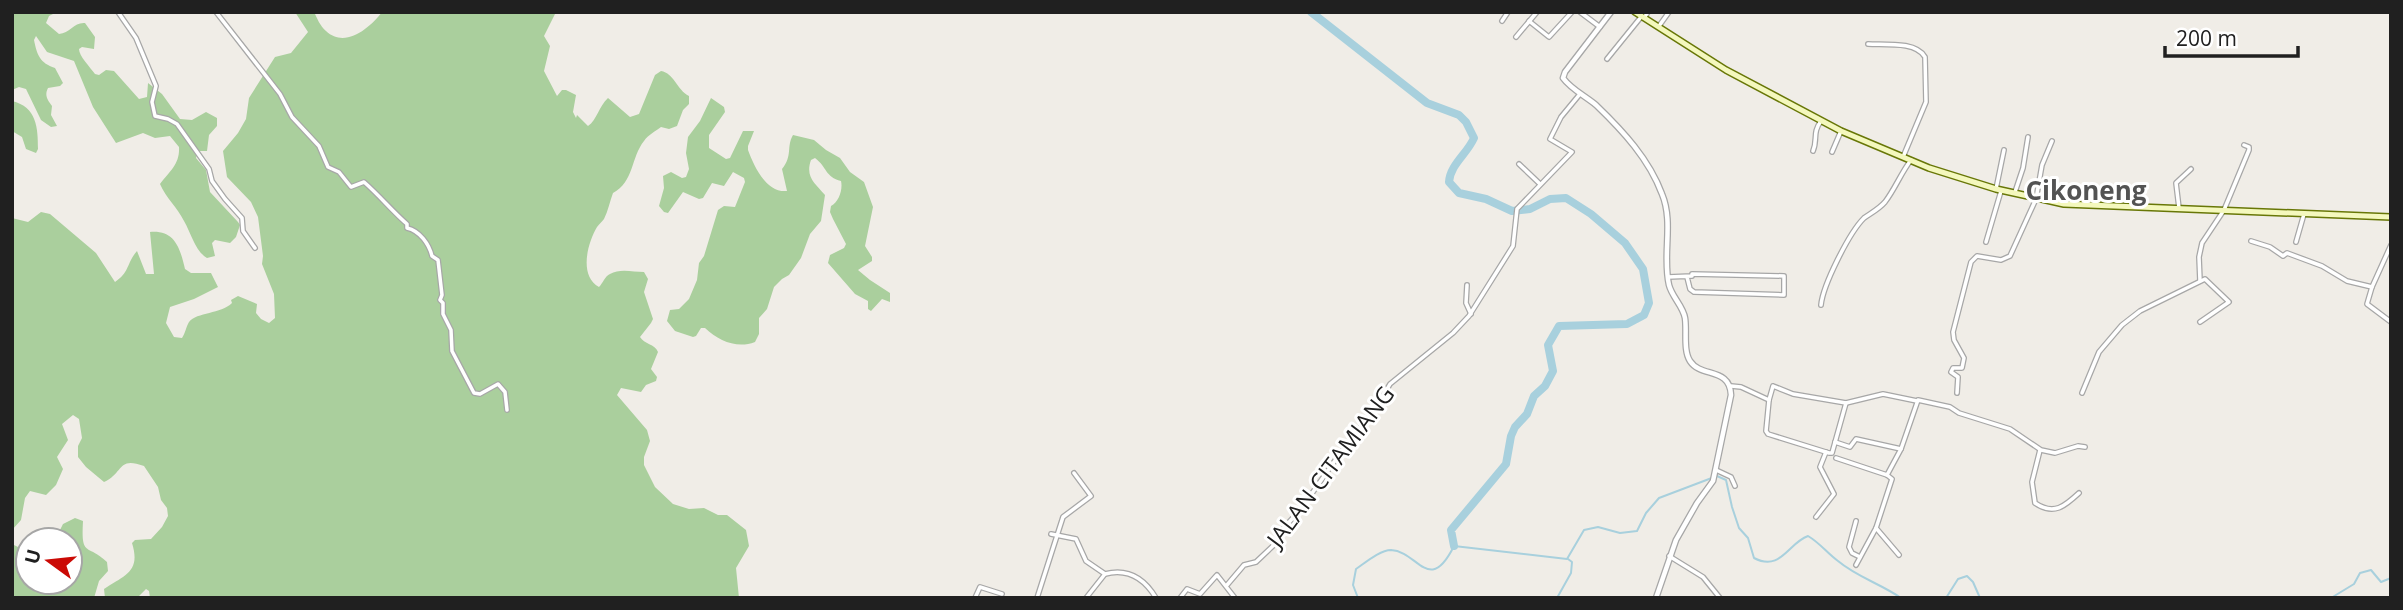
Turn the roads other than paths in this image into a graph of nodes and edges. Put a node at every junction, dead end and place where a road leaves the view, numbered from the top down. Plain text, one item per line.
1 (118, 12) edge
2 (216, 12) edge
3 (1508, 12) edge
4 (1537, 12) edge
5 (1572, 12) edge
6 (1580, 12) edge
7 (1611, 12) edge
8 (1648, 12) edge
9 (1669, 12) edge
10 (1640, 16) edge
11 (1502, 21) dead end
12 (1529, 21) junction
13 (1600, 27) junction
14 (1658, 28) junction
15 (1516, 37) dead end
16 (1868, 44) dead end
17 (1607, 59) dead end
18 (1580, 94) junction
19 (1821, 121) junction
20 (1842, 131) junction
21 (2028, 137) dead end
22 (2052, 141) dead end
23 (2244, 145) dead end
24 (2004, 149) dead end
25 (1813, 151) dead end
26 (1832, 152) dead end
27 (1903, 157) junction
28 (1911, 160) junction
29 (1519, 164) dead end
30 (2191, 169) dead end
31 (1540, 184) junction
32 (1998, 190) junction
33 (2015, 194) junction
34 (2036, 199) junction
35 (2179, 208) junction
36 (2224, 210) junction
37 (2304, 214) junction
38 (2391, 217) edge
39 (2250, 241) dead end
40 (1986, 242) dead end
41 (2297, 242) dead end
42 (2391, 245) edge
43 (255, 248) dead end
44 (1668, 276) junction
45 (1687, 277) junction
46 (2200, 281) junction
47 (1467, 285) dead end
48 (2372, 287) junction
49 (1821, 305) dead end
50 (1471, 314) junction
51 (2200, 322) dead end
52 (2391, 322) edge
53 (1958, 380) junction
54 (1964, 384) dead end
55 (1731, 386) junction
56 (1956, 393) dead end
57 (2082, 393) dead end
58 (1769, 400) junction
59 (1917, 401) junction
60 (1846, 403) junction
61 (507, 410) dead end
62 (1835, 442) junction
63 (2085, 447) dead end
64 (1901, 449) junction
65 (2040, 450) junction
66 (1826, 452) junction
67 (1836, 458) dead end
68 (1716, 471) junction
69 (1074, 473) dead end
70 (1887, 475) junction
71 (1735, 486) dead end
72 (2079, 493) dead end
73 (1816, 517) dead end
74 (1856, 521) dead end
75 (1876, 528) junction
76 (1053, 535) junction
77 (1899, 555) dead end
78 (1669, 556) junction
79 (1860, 558) junction
80 (1856, 565) dead end
81 (1105, 574) junction
82 (1227, 586) junction
83 (1002, 594) dead end
84 (1181, 597) edge
85 (975, 598) edge
86 (1037, 598) edge
87 (1087, 598) edge
88 (1156, 598) edge
89 (1236, 598) edge
90 (1656, 598) edge
91 (1720, 598) edge

1 - 43 street
2 - 61 street
3 - 11 street
4 - 12 street
5 - 12 street
6 - 13 street
7 - 13 street
8 - 10 street
9 - 14 street
10 - 14 main road
10 - 17 street
12 - 15 street
13 - 18 street
14 - 19 main road
16 - 27 street
18 - 31 street
18 - 44 street
19 - 20 main road
19 - 25 street
20 - 26 street
20 - 27 main road
21 - 33 street
22 - 34 street
23 - 36 street
24 - 32 street
27 - 28 main road
28 - 32 main road
28 - 49 street
29 - 31 street
30 - 35 street
31 - 50 street, JALAN CITAMIANG
32 - 33 main road
32 - 40 street
33 - 34 main road
34 - 35 main road
34 - 53 street
35 - 36 main road
36 - 37 main road
36 - 46 street
37 - 38 main road
37 - 41 street
39 - 48 street
42 - 48 street
44 - 45 street
44 - 55 street
45 - 45 street
46 - 51 street
46 - 57 street
47 - 50 street
48 - 52 street
50 - 82 street, JALAN CITAMIANG
53 - 54 street
53 - 56 street
55 - 58 street
55 - 68 street
58 - 60 street
58 - 66 street
59 - 60 street
59 - 64 street
59 - 65 street
60 - 62 street
62 - 64 street
62 - 66 street
63 - 65 street
64 - 70 street
65 - 72 street
66 - 73 street
67 - 70 street
68 - 71 street
68 - 78 street
69 - 76 street
70 - 75 street
74 - 79 street
75 - 77 street
75 - 79 street
76 - 81 street
76 - 86 street
78 - 90 street
78 - 91 street
79 - 80 street
81 - 87 street
81 - 88 street
82 - 84 street
82 - 89 street
83 - 85 street

